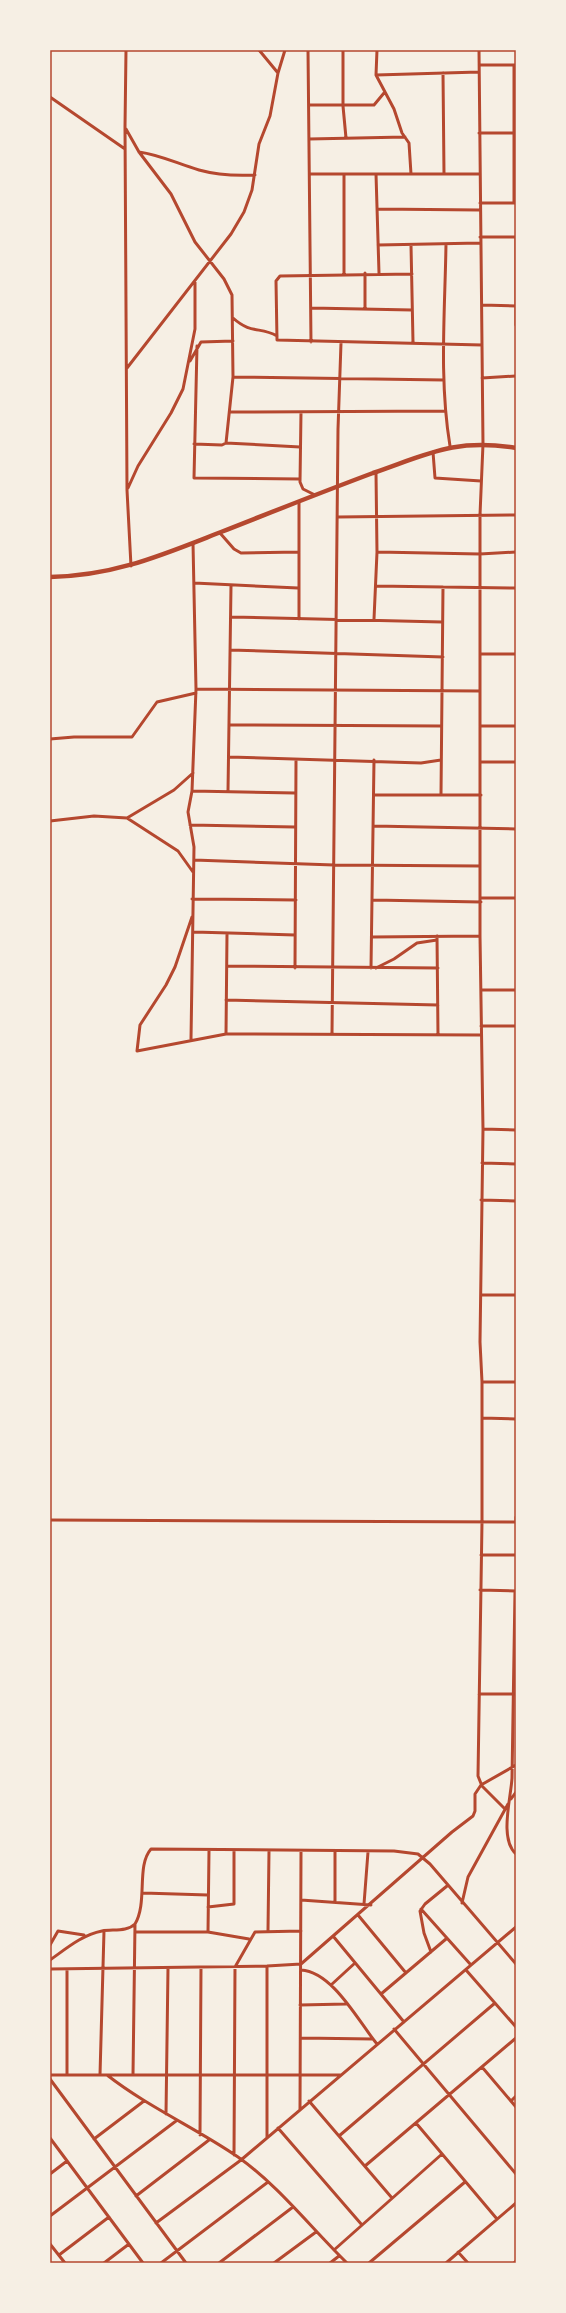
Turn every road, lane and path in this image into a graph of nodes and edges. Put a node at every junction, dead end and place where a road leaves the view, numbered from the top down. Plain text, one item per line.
1 (126, 50) edge
2 (259, 50) edge
3 (285, 50) edge
4 (308, 50) edge
5 (343, 50) edge
6 (376, 50) edge
7 (479, 50) edge
8 (479, 65) junction
9 (515, 65) edge
10 (479, 72) junction
11 (278, 73) junction
12 (443, 73) junction
13 (376, 75) junction
14 (384, 93) junction
15 (50, 97) edge
16 (308, 105) junction
17 (343, 106) junction
18 (125, 127) junction
19 (479, 133) junction
20 (515, 133) edge
21 (405, 137) junction
22 (346, 138) junction
23 (310, 139) junction
24 (125, 148) junction
25 (139, 152) junction
26 (516, 166) edge
27 (310, 174) junction
28 (344, 174) junction
29 (376, 174) junction
30 (411, 174) junction
31 (444, 174) junction
32 (479, 174) junction
33 (255, 176) junction
34 (480, 203) junction
35 (515, 203) edge
36 (376, 209) junction
37 (480, 210) junction
38 (480, 237) junction
39 (516, 237) edge
40 (480, 243) junction
41 (446, 244) junction
42 (378, 245) junction
43 (411, 245) junction
44 (210, 260) junction
45 (364, 273) junction
46 (379, 273) junction
47 (412, 274) junction
48 (311, 275) junction
49 (344, 275) junction
50 (195, 281) junction
51 (482, 305) junction
52 (516, 306) edge
53 (311, 308) junction
54 (365, 308) junction
55 (412, 310) junction
56 (233, 318) junction
57 (516, 325) edge
58 (277, 336) junction
59 (233, 341) junction
60 (311, 342) junction
61 (413, 342) junction
62 (341, 343) junction
63 (444, 344) junction
64 (482, 345) junction
65 (197, 346) junction
66 (188, 364) junction
67 (127, 368) junction
68 (516, 376) edge
69 (233, 377) junction
70 (482, 378) junction
71 (340, 379) junction
72 (444, 380) junction
73 (445, 411) junction
74 (230, 412) junction
75 (301, 412) junction
76 (338, 413) junction
77 (226, 442) junction
78 (194, 444) junction
79 (482, 444) junction
80 (450, 446) junction
81 (300, 447) junction
82 (516, 448) edge
83 (433, 452) junction
84 (376, 473) junction
85 (300, 479) junction
86 (481, 481) junction
87 (338, 486) junction
88 (127, 490) junction
89 (315, 495) junction
90 (299, 502) junction
91 (480, 515) junction
92 (516, 515) edge
93 (376, 516) junction
94 (338, 517) junction
95 (220, 533) junction
96 (193, 543) junction
97 (299, 552) junction
98 (377, 552) junction
99 (516, 552) edge
100 (480, 554) junction
101 (131, 566) junction
102 (50, 577) edge
103 (194, 583) junction
104 (231, 586) junction
105 (376, 586) junction
106 (443, 587) junction
107 (480, 587) junction
108 (298, 588) junction
109 (516, 588) edge
110 (231, 617) junction
111 (300, 619) junction
112 (374, 619) junction
113 (336, 620) junction
114 (442, 622) junction
115 (230, 650) junction
116 (337, 654) junction
117 (480, 654) junction
118 (516, 654) edge
119 (442, 657) junction
120 (196, 689) junction
121 (230, 690) junction
122 (335, 690) junction
123 (442, 691) junction
124 (480, 691) junction
125 (196, 693) junction
126 (230, 725) junction
127 (441, 726) junction
128 (480, 726) junction
129 (516, 726) edge
130 (334, 727) junction
131 (50, 739) edge
132 (229, 758) junction
133 (335, 760) junction
134 (374, 760) junction
135 (442, 760) junction
136 (296, 761) junction
137 (480, 762) junction
138 (516, 762) edge
139 (193, 773) junction
140 (192, 791) junction
141 (228, 791) junction
142 (295, 793) junction
143 (374, 795) junction
144 (441, 795) junction
145 (480, 795) junction
146 (127, 818) junction
147 (50, 821) edge
148 (190, 825) junction
149 (374, 826) junction
150 (295, 827) junction
151 (481, 827) junction
152 (516, 829) edge
153 (194, 860) junction
154 (296, 863) junction
155 (334, 865) junction
156 (374, 865) junction
157 (480, 866) junction
158 (193, 874) junction
159 (481, 898) junction
160 (516, 898) edge
161 (192, 899) junction
162 (296, 900) junction
163 (373, 900) junction
164 (481, 902) junction
165 (193, 913) junction
166 (194, 932) junction
167 (227, 934) junction
168 (296, 935) junction
169 (480, 936) junction
170 (372, 937) junction
171 (437, 938) junction
172 (227, 966) junction
173 (295, 968) junction
174 (332, 968) junction
175 (373, 968) junction
176 (438, 968) junction
177 (480, 990) junction
178 (516, 990) edge
179 (226, 1000) junction
180 (332, 1002) junction
181 (438, 1005) junction
182 (481, 1026) junction
183 (516, 1026) edge
184 (226, 1034) junction
185 (332, 1034) junction
186 (438, 1035) junction
187 (481, 1035) junction
188 (191, 1039) junction
189 (483, 1129) junction
190 (516, 1130) edge
191 (482, 1163) junction
192 (516, 1164) edge
193 (481, 1200) junction
194 (516, 1201) edge
195 (482, 1295) junction
196 (516, 1295) edge
197 (482, 1382) junction
198 (516, 1382) edge
199 (482, 1418) junction
200 (516, 1419) edge
201 (516, 1517) edge
202 (50, 1520) edge
203 (482, 1522) junction
204 (481, 1555) junction
205 (516, 1555) edge
206 (480, 1590) junction
207 (515, 1591) edge
208 (479, 1694) junction
209 (515, 1694) edge
210 (516, 1765) edge
211 (512, 1767) junction
212 (481, 1785) junction
213 (516, 1792) edge
214 (511, 1800) junction
215 (505, 1810) junction
216 (209, 1851) junction
217 (234, 1851) junction
218 (269, 1851) junction
219 (301, 1852) junction
220 (335, 1852) junction
221 (368, 1852) junction
222 (516, 1854) edge
223 (424, 1859) junction
224 (447, 1886) junction
225 (143, 1893) junction
226 (208, 1894) junction
227 (301, 1900) junction
228 (335, 1901) junction
229 (462, 1903) junction
230 (364, 1904) junction
231 (371, 1905) junction
232 (208, 1907) junction
233 (421, 1909) junction
234 (358, 1915) junction
235 (135, 1924) junction
236 (516, 1926) edge
237 (268, 1930) junction
238 (104, 1931) junction
239 (301, 1931) junction
240 (135, 1932) junction
241 (208, 1932) junction
242 (85, 1935) junction
243 (333, 1936) junction
244 (249, 1939) junction
245 (446, 1939) junction
246 (497, 1943) junction
247 (50, 1945) edge
248 (431, 1952) junction
249 (50, 1960) edge
250 (355, 1963) junction
251 (301, 1964) junction
252 (516, 1964) edge
253 (471, 1965) junction
254 (267, 1966) junction
255 (201, 1967) junction
256 (236, 1967) junction
257 (135, 1968) junction
258 (168, 1968) junction
259 (50, 1969) edge
260 (67, 1969) junction
261 (101, 1969) junction
262 (301, 1970) junction
263 (466, 1970) junction
264 (406, 1973) junction
265 (331, 1985) junction
266 (381, 1994) junction
267 (495, 2003) junction
268 (346, 2004) junction
269 (300, 2005) junction
270 (404, 2022) junction
271 (516, 2028) edge
272 (394, 2030) junction
273 (300, 2038) junction
274 (516, 2038) edge
275 (373, 2039) junction
276 (377, 2044) junction
277 (423, 2064) junction
278 (482, 2067) junction
279 (341, 2074) junction
280 (50, 2075) edge
281 (67, 2075) junction
282 (100, 2075) junction
283 (108, 2075) junction
284 (133, 2075) junction
285 (167, 2075) junction
286 (201, 2075) junction
287 (235, 2075) junction
288 (267, 2075) junction
289 (300, 2075) junction
290 (50, 2079) edge
291 (449, 2095) junction
292 (516, 2096) edge
293 (144, 2101) junction
294 (310, 2101) junction
295 (511, 2101) junction
296 (516, 2107) edge
297 (300, 2109) junction
298 (166, 2114) junction
299 (176, 2121) junction
300 (416, 2122) junction
301 (278, 2128) junction
302 (200, 2135) junction
303 (339, 2136) junction
304 (267, 2137) junction
305 (50, 2138) edge
306 (94, 2139) junction
307 (209, 2140) junction
308 (442, 2154) junction
309 (234, 2155) junction
310 (241, 2160) junction
311 (67, 2161) junction
312 (365, 2166) junction
313 (115, 2167) junction
314 (50, 2174) edge
315 (516, 2174) edge
316 (268, 2182) junction
317 (465, 2182) junction
318 (87, 2188) junction
319 (136, 2196) junction
320 (392, 2198) junction
321 (516, 2204) edge
322 (293, 2207) junction
323 (50, 2216) edge
324 (109, 2217) junction
325 (497, 2219) junction
326 (156, 2223) junction
327 (362, 2225) junction
328 (316, 2232) junction
329 (50, 2244) edge
330 (129, 2244) junction
331 (334, 2250) junction
332 (177, 2251) junction
333 (458, 2252) junction
334 (59, 2255) junction
335 (339, 2256) junction
336 (65, 2263) edge
337 (104, 2263) edge
338 (143, 2263) edge
339 (161, 2263) edge
340 (186, 2263) edge
341 (219, 2263) edge
342 (274, 2263) edge
343 (330, 2263) edge
344 (347, 2263) edge
345 (369, 2263) edge
346 (446, 2263) edge
347 (468, 2263) edge

1 - 18 street
2 - 11 street
3 - 11 street
4 - 16 street
5 - 17 street
6 - 13 street
7 - 8 street
8 - 9 street
8 - 10 street
9 - 20 street
10 - 12 street
10 - 19 street
11 - 33 street
12 - 13 street
12 - 31 street
13 - 14 street
14 - 17 street
14 - 21 street
15 - 24 street
16 - 17 street
16 - 23 street
17 - 22 street
18 - 24 street
18 - 25 street
19 - 20 street
19 - 32 street
20 - 26 street
21 - 22 street
21 - 30 street
22 - 23 street
23 - 27 street
24 - 67 street
25 - 33 street
25 - 44 street
26 - 35 street
27 - 28 street
27 - 48 street
28 - 29 street
28 - 49 street
29 - 30 street
29 - 36 street
30 - 31 street
31 - 32 street
32 - 34 street
33 - 44 street
34 - 35 street
34 - 37 street
36 - 37 street
36 - 42 street
37 - 38 street
38 - 39 street
38 - 40 street
39 - 52 street
40 - 41 street
40 - 51 street
41 - 43 street
41 - 63 street
42 - 43 street
42 - 46 street
43 - 47 street
44 - 50 street
44 - 56 street
45 - 46 street
45 - 49 street
45 - 54 street
46 - 47 street
47 - 55 street
48 - 49 street
48 - 53 street
48 - 58 street
50 - 66 street
50 - 67 street
51 - 52 street
51 - 64 street
52 - 57 street
53 - 54 street
53 - 60 street
54 - 55 street
55 - 61 street
56 - 58 street
56 - 59 street
58 - 60 street
59 - 65 street
59 - 69 street
60 - 62 street
61 - 62 street
61 - 63 street
62 - 71 street
63 - 64 street
63 - 72 street
64 - 70 street
65 - 66 street
65 - 78 street
66 - 88 street
67 - 88 street
68 - 70 street
69 - 71 street
69 - 74 street
70 - 79 street
71 - 72 street
71 - 76 street
72 - 73 street
73 - 76 street
73 - 80 street
74 - 75 street
74 - 77 street
75 - 76 street
75 - 81 street
76 - 87 street
77 - 78 street
77 - 81 street
78 - 85 street
79 - 80 highway
79 - 82 highway
79 - 86 street
80 - 83 highway
81 - 85 street
83 - 84 highway
83 - 86 street
84 - 87 highway
84 - 93 street
85 - 89 street
86 - 91 street
87 - 89 highway
87 - 94 street
88 - 101 street
89 - 90 highway
90 - 95 highway
90 - 97 street
91 - 92 street
91 - 93 street
91 - 100 street
93 - 94 street
93 - 98 street
94 - 113 street
95 - 96 highway
95 - 97 street
96 - 101 highway
96 - 103 street
97 - 108 street
98 - 100 street
98 - 105 street
99 - 100 street
100 - 107 street
101 - 102 highway
103 - 104 street
103 - 120 street
104 - 108 street
104 - 110 street
105 - 106 street
105 - 112 street
106 - 107 street
106 - 114 street
107 - 109 street
107 - 117 street
108 - 111 street
110 - 111 street
110 - 115 street
111 - 113 street
112 - 113 street
112 - 114 street
113 - 116 street
114 - 119 street
115 - 116 street
115 - 121 street
116 - 119 street
116 - 122 street
117 - 118 street
117 - 124 street
119 - 123 street
120 - 121 street
120 - 125 street
121 - 122 street
121 - 126 street
122 - 123 street
122 - 130 street
123 - 124 street
123 - 127 street
124 - 128 street
125 - 131 street
125 - 139 street
126 - 130 street
126 - 132 street
127 - 130 street
127 - 135 street
128 - 129 street
128 - 137 street
130 - 133 street
132 - 136 street
132 - 141 street
133 - 134 street
133 - 136 street
133 - 155 street
134 - 135 street
134 - 143 street
135 - 144 street
136 - 142 street
137 - 138 street
137 - 145 street
139 - 140 street
139 - 146 street
140 - 141 street
140 - 148 street
141 - 142 street
142 - 150 street
143 - 144 street
143 - 149 street
144 - 145 street
145 - 151 street
146 - 147 street
146 - 158 street
148 - 150 street
148 - 153 street
149 - 151 street
149 - 156 street
150 - 154 street
151 - 152 street
151 - 157 street
153 - 154 street
153 - 158 street
154 - 155 street
154 - 162 street
155 - 156 street
155 - 174 street
156 - 157 street
156 - 163 street
157 - 159 street
158 - 161 street
159 - 160 street
159 - 164 street
161 - 162 street
161 - 165 street
162 - 168 street
163 - 164 street
163 - 170 street
164 - 169 street
165 - 166 street
165 - 188 street
166 - 167 street
166 - 188 street
167 - 168 street
167 - 172 street
168 - 173 street
169 - 171 street
169 - 177 street
170 - 171 street
170 - 175 street
171 - 175 street
171 - 176 street
172 - 173 street
172 - 179 street
173 - 174 street
174 - 175 street
174 - 180 street
175 - 176 street
176 - 181 street
177 - 178 street
177 - 182 street
179 - 180 street
179 - 184 street
180 - 181 street
180 - 185 street
181 - 186 street
182 - 183 street
182 - 187 street
184 - 185 street
184 - 188 street
185 - 186 street
186 - 187 street
187 - 189 street
189 - 190 street
189 - 191 street
191 - 192 street
191 - 193 street
193 - 194 street
193 - 195 street
195 - 196 street
195 - 197 street
197 - 198 street
197 - 199 street
199 - 200 street
199 - 203 street
201 - 203 street
202 - 203 street
203 - 204 street
204 - 205 street
204 - 206 street
206 - 207 street
206 - 208 street
207 - 209 street
208 - 209 street
208 - 212 street
209 - 211 street
210 - 211 street
211 - 212 street
211 - 214 street
212 - 215 street
212 - 223 street
213 - 214 street
214 - 215 street
214 - 222 street
215 - 229 street
216 - 217 street
216 - 225 street
216 - 226 street
217 - 218 street
217 - 232 street
218 - 219 street
218 - 237 street
219 - 220 street
219 - 227 street
220 - 221 street
220 - 228 street
221 - 223 street
221 - 230 street
223 - 224 street
223 - 231 street
224 - 229 street
224 - 233 street
225 - 226 street
225 - 235 street
226 - 232 street
227 - 228 street
227 - 239 street
228 - 230 street
229 - 246 street
230 - 231 street
231 - 234 street
232 - 241 street
233 - 245 street
233 - 248 street
234 - 243 street
234 - 264 street
235 - 238 street
235 - 240 street
236 - 246 street
237 - 239 street
237 - 244 street
238 - 242 street
238 - 261 street
239 - 251 street
240 - 241 street
240 - 257 street
241 - 244 street
242 - 247 street
242 - 249 street
243 - 250 street
243 - 251 street
244 - 256 street
245 - 248 street
245 - 253 street
246 - 252 street
246 - 253 street
248 - 264 street
250 - 265 street
250 - 266 street
251 - 254 street
251 - 262 street
253 - 263 street
254 - 256 street
254 - 288 street
255 - 256 street
255 - 258 street
255 - 286 street
256 - 287 street
257 - 258 street
257 - 261 street
257 - 284 street
258 - 285 street
259 - 260 street
260 - 261 street
260 - 281 street
261 - 282 street
262 - 265 street
262 - 269 street
263 - 267 street
263 - 270 street
264 - 266 street
265 - 268 street
266 - 270 street
267 - 271 street
267 - 277 street
268 - 269 street
268 - 275 street
269 - 273 street
270 - 272 street
272 - 276 street
272 - 277 street
273 - 275 street
273 - 289 street
274 - 278 street
275 - 276 street
276 - 279 street
277 - 291 street
277 - 303 street
278 - 291 street
278 - 295 street
279 - 289 street
279 - 294 street
280 - 281 street
281 - 282 street
282 - 283 street
283 - 284 street
283 - 293 street
284 - 285 street
285 - 286 street
285 - 298 street
286 - 287 street
286 - 302 street
287 - 288 street
287 - 309 street
288 - 289 street
288 - 304 street
289 - 297 street
290 - 306 street
291 - 300 street
291 - 315 street
292 - 295 street
293 - 298 street
293 - 306 street
294 - 297 street
294 - 303 street
295 - 296 street
297 - 301 street
298 - 299 street
299 - 302 street
299 - 313 street
300 - 308 street
300 - 312 street
301 - 304 street
301 - 327 street
302 - 307 street
303 - 312 street
304 - 310 street
305 - 311 street
306 - 313 street
307 - 309 street
307 - 319 street
308 - 317 street
308 - 320 street
309 - 310 street
310 - 316 street
310 - 326 street
311 - 314 street
311 - 318 street
312 - 320 street
313 - 318 street
313 - 319 street
316 - 322 street
316 - 332 street
317 - 325 street
317 - 345 street
318 - 323 street
318 - 324 street
319 - 326 street
320 - 327 street
321 - 325 street
322 - 328 street
322 - 341 street
324 - 330 street
324 - 334 street
325 - 333 street
326 - 332 street
327 - 331 street
328 - 331 street
328 - 342 street
329 - 334 street
330 - 337 street
330 - 338 street
331 - 335 street
332 - 339 street
332 - 340 street
333 - 346 street
333 - 347 street
334 - 336 street
335 - 343 street
335 - 344 street

